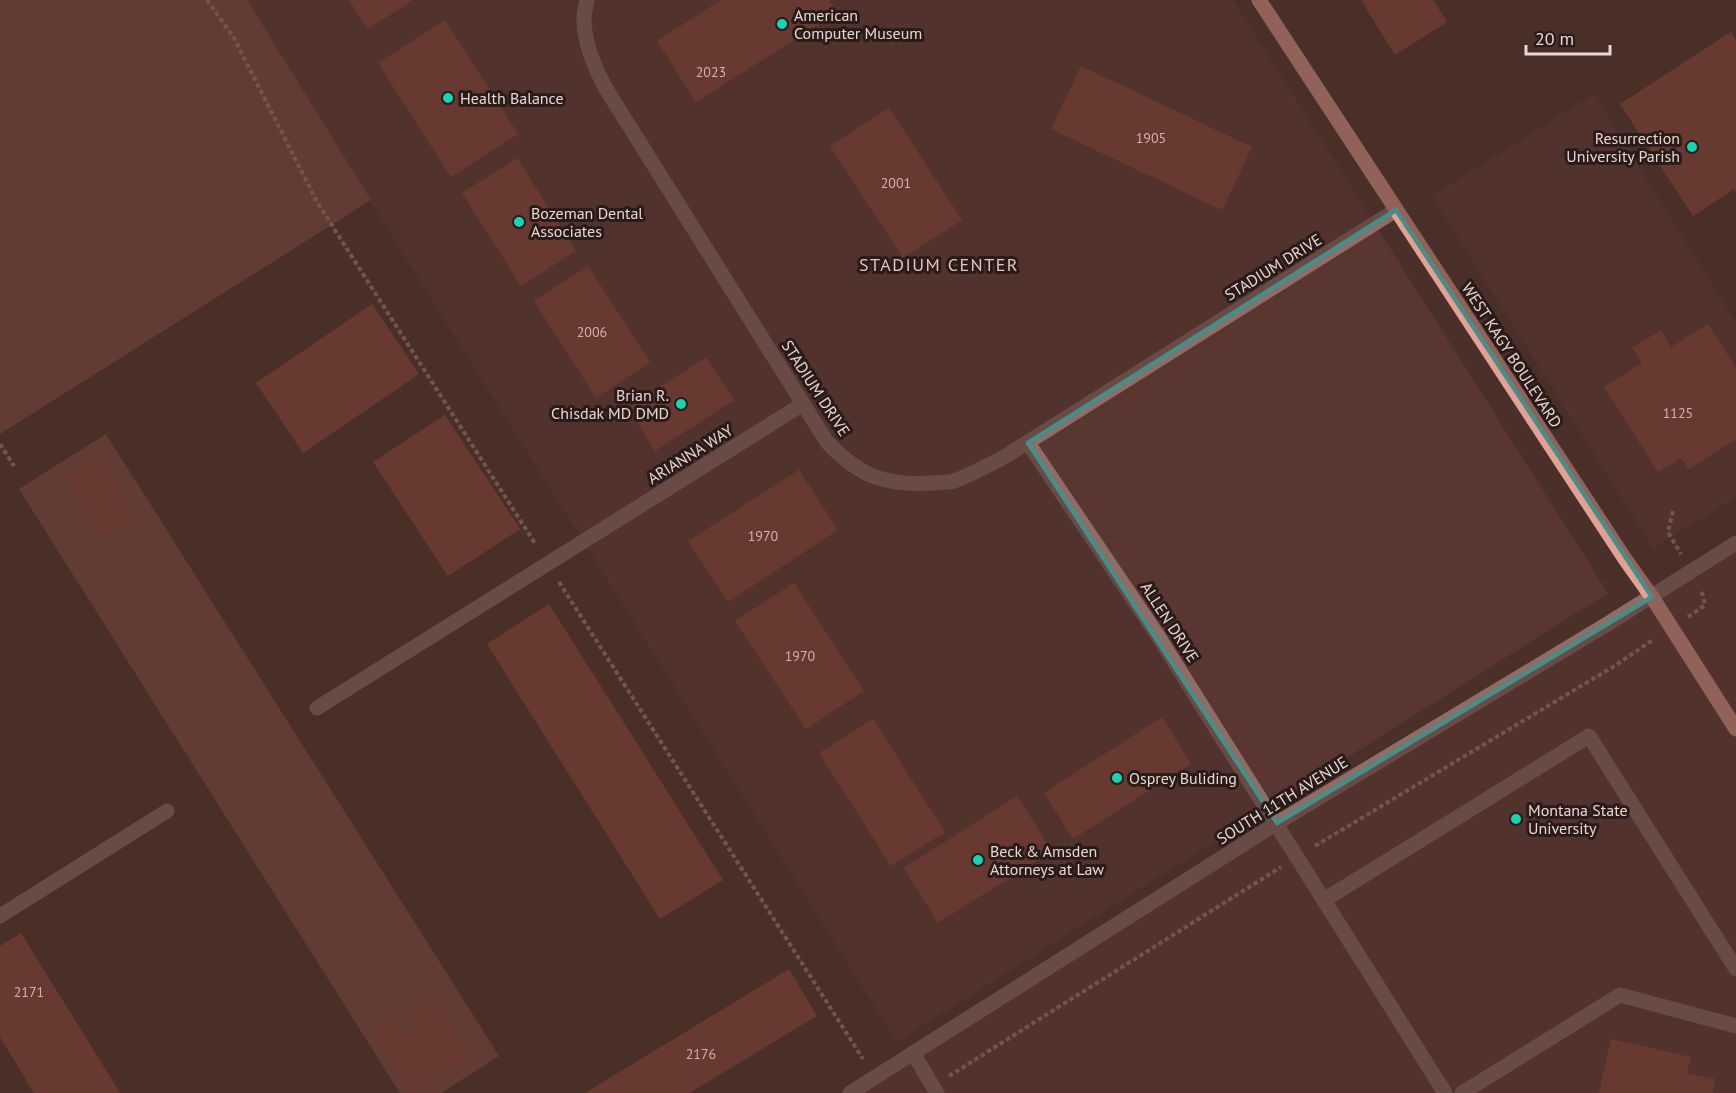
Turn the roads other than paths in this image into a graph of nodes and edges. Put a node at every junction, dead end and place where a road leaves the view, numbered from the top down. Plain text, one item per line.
1 (587, 0) edge
2 (1260, 0) edge
3 (1396, 210) junction
4 (803, 404) junction
5 (1028, 444) junction
6 (1736, 543) edge
7 (1652, 597) junction
8 (317, 708) dead end
9 (1736, 729) edge
10 (167, 811) dead end
11 (1277, 823) junction
12 (1324, 900) junction
13 (0, 916) edge
14 (1736, 969) edge
15 (1736, 1026) edge
16 (913, 1053) junction
17 (935, 1090) edge
18 (850, 1093) edge
19 (1445, 1093) edge
20 (1462, 1093) edge

1 - 4 street, STADIUM DRIVE
2 - 3 main road, WEST KAGY BOULEVARD
3 - 5 street, STADIUM DRIVE
3 - 7 main road, WEST KAGY BOULEVARD
4 - 5 street, STADIUM DRIVE
4 - 8 street, ARIANNA WAY
5 - 11 street, ALLEN DRIVE
6 - 7 street, SOUTH 11TH AVENUE
7 - 9 main road, WEST KAGY BOULEVARD
7 - 11 street, SOUTH 11TH AVENUE
10 - 13 street
11 - 12 street, ALLEN DRIVE
11 - 16 street, SOUTH 11TH AVENUE
12 - 14 street
12 - 19 street, ALLEN DRIVE
15 - 20 street
16 - 17 street
16 - 18 street, SOUTH 11TH AVENUE

